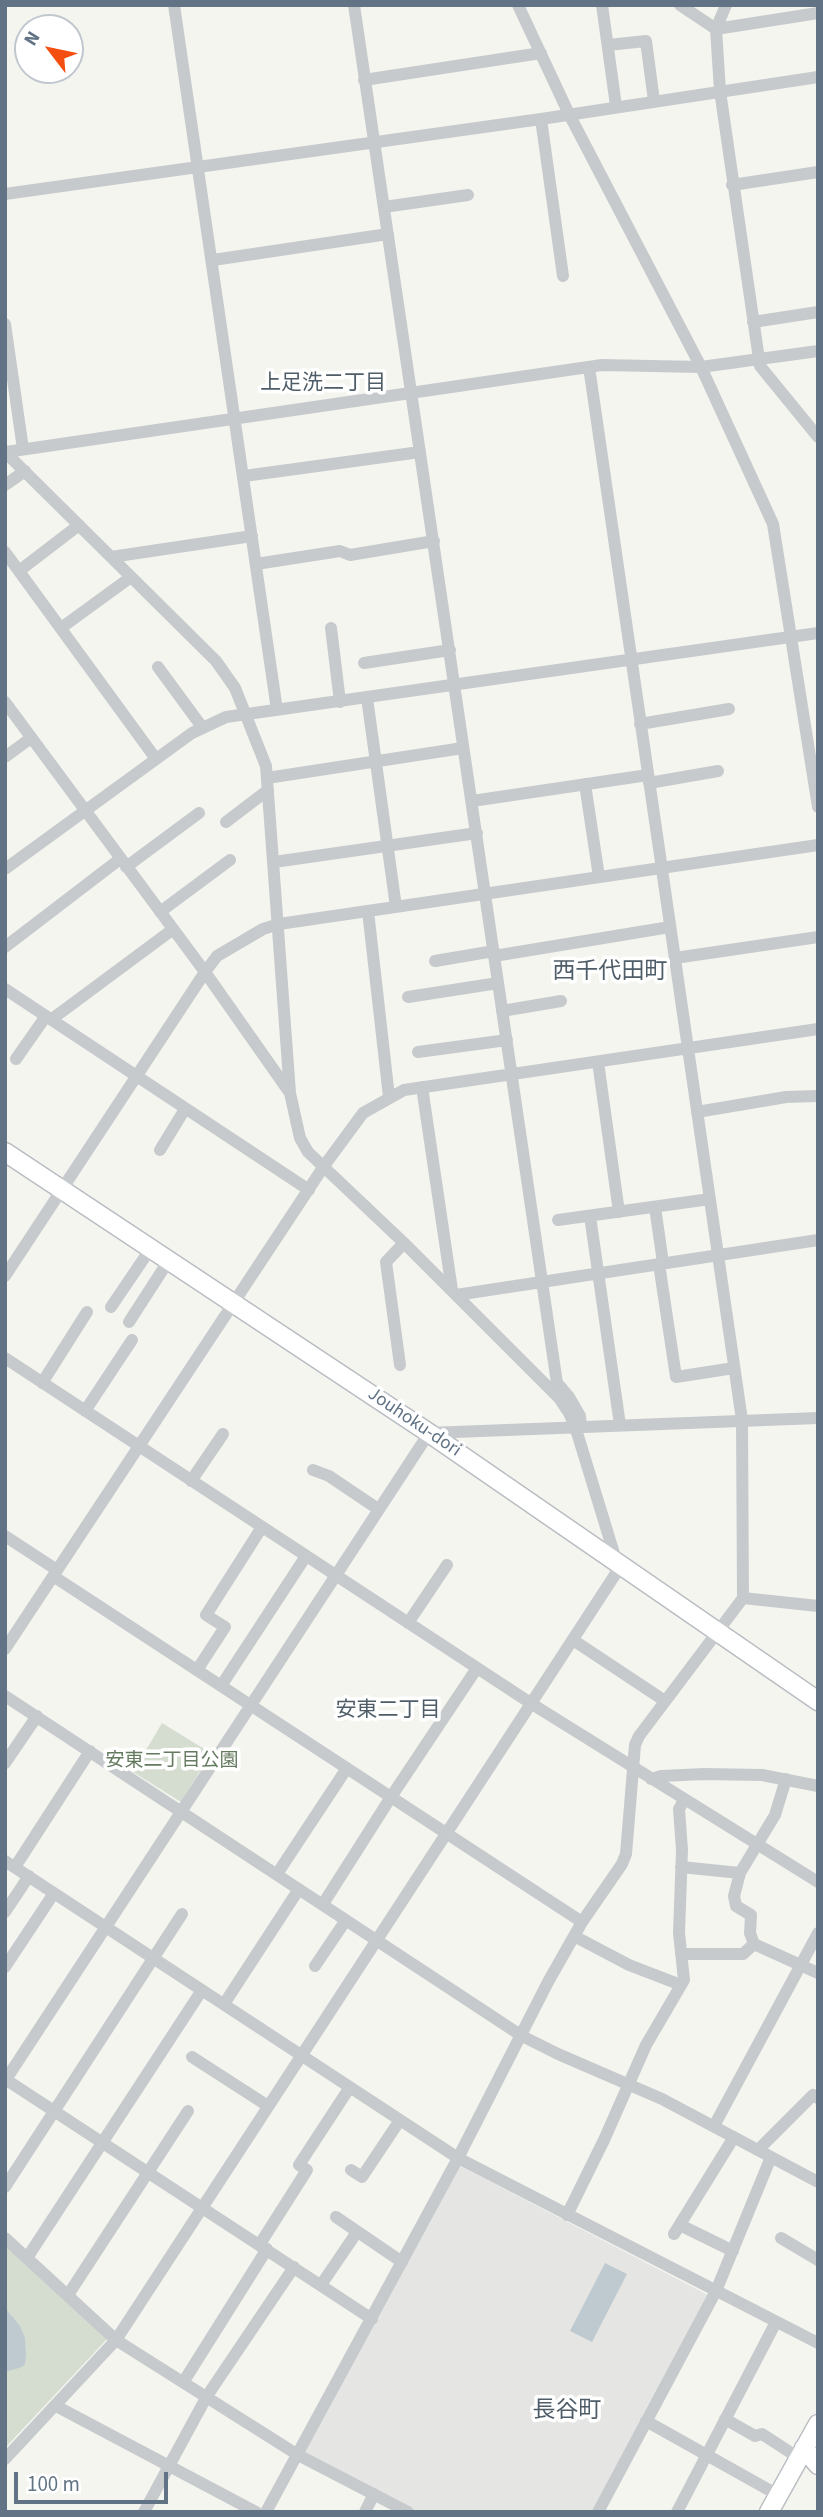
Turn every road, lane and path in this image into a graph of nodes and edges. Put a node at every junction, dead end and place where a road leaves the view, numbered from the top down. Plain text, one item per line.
1 (174, 5) edge
2 (354, 5) edge
3 (518, 5) edge
4 (602, 5) edge
5 (680, 5) edge
6 (726, 5) edge
7 (818, 13) edge
8 (716, 29) junction
9 (608, 45) junction
10 (541, 53) junction
11 (818, 77) edge
12 (365, 80) junction
13 (720, 91) junction
14 (654, 101) junction
15 (616, 106) junction
16 (569, 114) junction
17 (541, 119) junction
18 (375, 141) junction
19 (198, 166) junction
20 (818, 172) edge
21 (733, 185) junction
22 (5, 194) edge
23 (468, 195) dead end
24 (384, 207) junction
25 (388, 234) junction
26 (213, 260) junction
27 (563, 276) dead end
28 (818, 312) edge
29 (753, 322) junction
30 (5, 324) edge
31 (818, 351) edge
32 (759, 359) junction
33 (589, 367) junction
34 (701, 367) junction
35 (413, 393) junction
36 (234, 419) junction
37 (818, 436) edge
38 (23, 449) junction
39 (5, 452) edge
40 (420, 452) junction
41 (25, 471) junction
42 (244, 476) junction
43 (5, 485) edge
44 (79, 525) junction
45 (252, 536) junction
46 (434, 541) junction
47 (5, 552) edge
48 (111, 557) junction
49 (256, 564) junction
50 (19, 571) junction
51 (131, 577) junction
52 (61, 628) junction
53 (331, 628) dead end
54 (818, 634) edge
55 (792, 638) junction
56 (450, 650) junction
57 (631, 660) junction
58 (364, 663) dead end
59 (158, 667) dead end
60 (455, 686) junction
61 (367, 698) junction
62 (5, 702) edge
63 (340, 702) junction
64 (729, 709) dead end
65 (277, 710) junction
66 (246, 715) junction
67 (640, 724) junction
68 (202, 727) junction
69 (32, 738) junction
70 (464, 748) junction
71 (5, 757) edge
72 (156, 759) junction
73 (376, 762) junction
74 (718, 771) dead end
75 (649, 779) junction
76 (585, 783) junction
77 (268, 784) junction
78 (472, 802) junction
79 (818, 807) edge
80 (84, 811) junction
81 (199, 813) dead end
82 (226, 822) dead end
83 (477, 834) junction
84 (818, 845) edge
85 (388, 846) junction
86 (230, 860) dead end
87 (274, 862) junction
88 (123, 863) junction
89 (662, 868) junction
90 (5, 869) edge
91 (599, 877) junction
92 (485, 894) junction
93 (396, 907) junction
94 (368, 911) junction
95 (160, 912) junction
96 (279, 924) junction
97 (670, 927) junction
98 (172, 930) junction
99 (818, 937) edge
100 (5, 947) edge
101 (494, 954) junction
102 (675, 958) junction
103 (435, 961) dead end
104 (205, 972) junction
105 (498, 983) junction
106 (5, 989) edge
107 (408, 997) dead end
108 (561, 1001) dead end
109 (502, 1011) junction
110 (49, 1017) junction
111 (818, 1029) edge
112 (506, 1040) junction
113 (688, 1048) junction
114 (418, 1052) dead end
115 (16, 1059) dead end
116 (598, 1062) junction
117 (512, 1074) junction
118 (136, 1077) junction
119 (422, 1087) junction
120 (290, 1093) junction
121 (818, 1096) edge
122 (389, 1097) junction
123 (186, 1109) junction
124 (697, 1112) junction
125 (160, 1150) dead end
126 (5, 1152) edge
127 (324, 1166) junction
128 (63, 1190) junction
129 (309, 1190) junction
130 (710, 1199) junction
131 (654, 1207) junction
132 (619, 1212) junction
133 (590, 1216) junction
134 (558, 1220) dead end
135 (818, 1240) edge
136 (404, 1244) junction
137 (151, 1248) junction
138 (718, 1256) junction
139 (169, 1260) junction
140 (661, 1263) junction
141 (599, 1273) junction
142 (5, 1276) edge
143 (542, 1281) junction
144 (454, 1293) junction
145 (234, 1302) junction
146 (111, 1307) dead end
147 (87, 1312) dead end
148 (129, 1322) dead end
149 (132, 1340) dead end
150 (5, 1358) edge
151 (400, 1365) dead end
152 (734, 1368) junction
153 (42, 1382) junction
154 (85, 1411) junction
155 (818, 1418) edge
156 (742, 1420) junction
157 (620, 1425) junction
158 (578, 1426) junction
159 (429, 1433) junction
160 (223, 1434) dead end
161 (140, 1447) junction
162 (313, 1470) dead end
163 (191, 1481) junction
164 (378, 1509) junction
165 (262, 1527) junction
166 (5, 1536) edge
167 (306, 1556) junction
168 (619, 1562) junction
169 (447, 1565) dead end
170 (55, 1573) junction
171 (335, 1575) junction
172 (743, 1598) junction
173 (818, 1606) edge
174 (408, 1623) junction
175 (717, 1630) junction
176 (573, 1640) junction
177 (5, 1649) edge
178 (477, 1668) junction
179 (197, 1670) junction
180 (221, 1686) junction
181 (5, 1696) edge
182 (665, 1701) junction
183 (818, 1701) edge
184 (250, 1704) junction
185 (532, 1704) junction
186 (37, 1716) junction
187 (90, 1751) junction
188 (5, 1763) edge
189 (347, 1768) junction
190 (632, 1768) junction
191 (651, 1779) junction
192 (786, 1779) junction
193 (818, 1786) edge
194 (391, 1797) junction
195 (684, 1800) junction
196 (182, 1810) junction
197 (447, 1833) junction
198 (757, 1845) junction
199 (10, 1864) edge
200 (681, 1867) junction
201 (740, 1873) junction
202 (277, 1874) junction
203 (29, 1876) junction
204 (818, 1882) edge
205 (299, 1888) junction
206 (54, 1893) junction
207 (323, 1904) junction
208 (5, 1912) edge
209 (182, 1914) dead end
210 (346, 1920) junction
211 (582, 1922) junction
212 (106, 1927) junction
213 (818, 1933) edge
214 (574, 1936) junction
215 (378, 1941) junction
216 (754, 1944) junction
217 (681, 1954) junction
218 (154, 1958) junction
219 (800, 1964) junction
220 (315, 1966) dead end
221 (5, 1967) edge
222 (818, 1973) edge
223 (681, 1984) junction
224 (202, 1990) junction
225 (224, 2004) junction
226 (522, 2036) junction
227 (301, 2055) junction
228 (192, 2057) dead end
229 (5, 2080) edge
230 (629, 2084) junction
231 (350, 2087) junction
232 (818, 2098) edge
233 (268, 2106) junction
234 (55, 2111) junction
235 (188, 2111) dead end
236 (400, 2120) junction
237 (714, 2126) junction
238 (734, 2137) junction
239 (103, 2142) junction
240 (758, 2150) junction
241 (771, 2157) junction
242 (458, 2158) junction
243 (351, 2170) dead end
244 (149, 2172) junction
245 (818, 2182) edge
246 (5, 2187) edge
247 (202, 2206) junction
248 (568, 2215) junction
249 (336, 2217) dead end
250 (357, 2232) junction
251 (5, 2238) edge
252 (781, 2238) dead end
253 (264, 2246) junction
254 (733, 2251) junction
255 (27, 2258) junction
256 (818, 2260) edge
257 (402, 2262) junction
258 (294, 2267) junction
259 (321, 2285) junction
260 (716, 2291) junction
261 (68, 2295) junction
262 (372, 2319) junction
263 (776, 2322) junction
264 (116, 2340) junction
265 (818, 2343) edge
266 (184, 2381) junction
267 (207, 2396) junction
268 (56, 2406) junction
269 (725, 2419) junction
270 (646, 2421) junction
271 (818, 2424) edge
272 (802, 2453) junction
273 (298, 2455) junction
274 (707, 2455) junction
275 (5, 2459) edge
276 (169, 2465) junction
277 (818, 2465) edge
278 (374, 2494) junction
279 (778, 2495) junction
280 (144, 2512) edge
281 (256, 2512) edge
282 (266, 2512) edge
283 (365, 2512) edge
284 (408, 2512) edge
285 (597, 2512) edge
286 (677, 2512) edge
287 (769, 2512) edge

1 - 19 street
2 - 12 street
3 - 10 street
4 - 9 street
5 - 8 street
6 - 8 street
7 - 8 street
8 - 13 street
9 - 14 street
9 - 15 street
10 - 12 street
10 - 16 street
11 - 13 street
12 - 18 street
13 - 14 street
13 - 21 street
14 - 15 street
15 - 16 street
16 - 17 street
16 - 34 street
17 - 18 street
17 - 27 street
18 - 19 street
18 - 24 street
19 - 22 street
19 - 26 street
20 - 21 street
21 - 29 street
23 - 24 street
24 - 25 street
25 - 26 street
25 - 35 street
26 - 36 street
28 - 29 street
29 - 32 street
30 - 38 street
31 - 32 street
32 - 34 street
32 - 37 street
33 - 34 street
33 - 35 street
33 - 57 street
34 - 55 street
35 - 36 street
35 - 40 street
36 - 38 street
36 - 42 street
38 - 39 street
39 - 41 street
40 - 42 street
40 - 46 street
41 - 43 street
41 - 44 street
42 - 45 street
44 - 48 street
44 - 50 street
45 - 48 street
45 - 49 street
46 - 49 street
46 - 56 street
47 - 50 street
48 - 51 street
49 - 65 street
50 - 52 street
51 - 52 street
51 - 66 street
52 - 72 street
53 - 63 street
54 - 55 street
55 - 57 street
55 - 79 street
56 - 58 street
56 - 60 street
57 - 60 street
57 - 67 street
59 - 68 street
60 - 61 street
60 - 70 street
61 - 63 street
61 - 73 street
62 - 69 street
63 - 65 street
64 - 67 street
65 - 66 street
66 - 68 street
66 - 77 street
67 - 75 street
68 - 72 street
69 - 71 street
69 - 80 street
70 - 73 street
70 - 78 street
72 - 80 street
73 - 77 street
73 - 85 street
74 - 75 street
75 - 76 street
75 - 89 street
76 - 78 street
76 - 91 street
77 - 82 street
77 - 87 street
78 - 83 street
80 - 88 street
80 - 90 street
81 - 88 street
83 - 85 street
83 - 92 street
84 - 89 street
85 - 87 street
85 - 93 street
86 - 95 street
87 - 96 street
88 - 95 street
88 - 100 street
89 - 91 street
89 - 97 street
91 - 92 street
92 - 93 street
92 - 101 street
93 - 94 street
94 - 96 street
94 - 122 street
95 - 98 street
96 - 104 street
96 - 120 street
97 - 101 street
97 - 102 street
98 - 104 street
98 - 110 street
99 - 102 street
101 - 103 street
101 - 105 street
102 - 113 street
104 - 118 street
104 - 120 street
105 - 107 street
105 - 109 street
106 - 110 street
108 - 109 street
109 - 112 street
110 - 115 street
110 - 118 street
111 - 113 street
112 - 114 street
112 - 117 street
113 - 116 street
113 - 124 street
116 - 117 street
116 - 132 street
117 - 119 street
117 - 143 street
118 - 123 street
118 - 128 street
119 - 122 street
119 - 144 street
120 - 127 street
121 - 124 street
122 - 127 street
123 - 125 street
123 - 129 street
124 - 130 street
126 - 128 street, Jouhoku-dori
127 - 129 street
127 - 136 street
128 - 137 street, Jouhoku-dori
128 - 142 street
129 - 145 street
130 - 131 street
130 - 138 street
131 - 132 street
131 - 140 street
132 - 133 street
133 - 134 street
133 - 141 street
135 - 138 street
136 - 144 street
136 - 151 street
137 - 139 street, Jouhoku-dori
137 - 146 street
138 - 140 street
138 - 152 street
139 - 145 street, Jouhoku-dori
139 - 148 street
140 - 141 street
140 - 152 street
141 - 143 street
141 - 157 street
143 - 144 street
143 - 158 street
144 - 158 street
145 - 159 street, Jouhoku-dori
145 - 161 street
147 - 153 street
149 - 154 street
150 - 153 street
152 - 156 street
153 - 154 street
154 - 161 street
155 - 156 street
156 - 157 street
156 - 172 street
157 - 158 street
158 - 159 street
158 - 168 street
159 - 164 street
159 - 168 street, Jouhoku-dori
160 - 163 street
161 - 163 street
161 - 170 street
162 - 164 street
163 - 165 street
164 - 171 street
165 - 167 street
165 - 179 street
166 - 170 street
167 - 171 street
167 - 180 street
168 - 175 street, Jouhoku-dori
168 - 176 street
169 - 174 street
170 - 177 street
170 - 179 street
171 - 174 street
171 - 184 street
172 - 173 street
172 - 175 street
174 - 178 street
175 - 182 street
175 - 183 street, Jouhoku-dori
176 - 182 street
176 - 185 street
178 - 185 street
178 - 194 street
179 - 180 street
180 - 184 street
181 - 186 street
182 - 190 street
184 - 189 street
184 - 196 street
185 - 190 street
185 - 197 street
186 - 187 street
186 - 188 street
187 - 196 street
187 - 199 street
189 - 194 street
189 - 202 street
190 - 191 street
190 - 211 street
191 - 192 street
191 - 195 street
192 - 193 street
192 - 198 street
194 - 197 street
194 - 207 street
195 - 198 street
195 - 200 street
196 - 202 street
196 - 212 street
197 - 211 street
197 - 215 street
198 - 201 street
198 - 204 street
199 - 203 street
200 - 201 street
200 - 217 street
201 - 216 street
202 - 205 street
203 - 206 street
203 - 208 street
205 - 207 street
205 - 225 street
206 - 212 street
206 - 221 street
207 - 210 street
209 - 218 street
210 - 215 street
210 - 220 street
211 - 214 street
212 - 218 street
212 - 229 street
213 - 219 street
214 - 223 street
214 - 226 street
215 - 226 street
215 - 227 street
216 - 217 street
216 - 219 street
217 - 223 street
218 - 224 street
218 - 234 street
219 - 222 street
219 - 237 street
223 - 230 street
224 - 225 street
224 - 239 street
225 - 227 street
226 - 230 street
226 - 242 street
227 - 231 street
227 - 233 street
228 - 233 street
229 - 234 street
230 - 237 street
230 - 248 street
231 - 236 street
231 - 253 street
232 - 240 street
233 - 247 street
234 - 239 street
234 - 246 street
235 - 244 street
236 - 242 street
236 - 243 street
237 - 238 street
238 - 240 street
238 - 254 street
239 - 244 street
239 - 255 street
240 - 241 street
241 - 245 street
241 - 254 street
242 - 248 street
242 - 257 street
244 - 247 street
244 - 261 street
247 - 253 street
247 - 264 street
248 - 260 street
249 - 250 street
250 - 257 street
250 - 259 street
251 - 255 street
252 - 256 street
253 - 258 street
253 - 266 street
254 - 260 street
255 - 261 street
257 - 262 street
258 - 259 street
258 - 267 street
259 - 262 street
260 - 263 street
260 - 270 street
261 - 264 street
262 - 273 street
263 - 265 street
263 - 269 street
264 - 266 street
264 - 268 street
266 - 267 street
267 - 273 street
267 - 276 street
268 - 275 street
268 - 276 street
269 - 272 street
269 - 274 street
270 - 274 street
270 - 285 street
271 - 272 street
272 - 277 street
272 - 279 street
273 - 278 street
273 - 282 street
274 - 279 street
274 - 286 street
276 - 280 street
276 - 281 street
278 - 283 street
278 - 284 street
279 - 287 street

